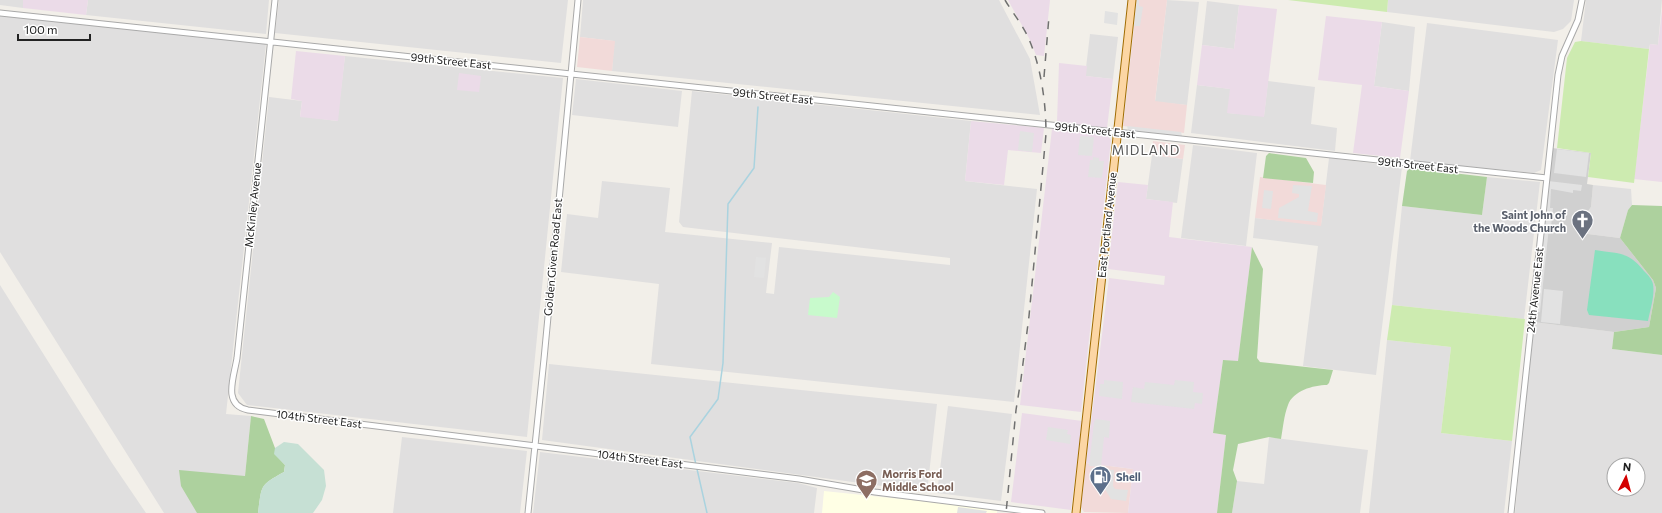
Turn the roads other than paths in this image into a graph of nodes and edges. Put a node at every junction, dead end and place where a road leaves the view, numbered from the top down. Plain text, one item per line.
1 (275, 0) edge
2 (578, 0) edge
3 (1132, 0) edge
4 (1582, 0) edge
5 (0, 13) edge
6 (270, 42) junction
7 (570, 74) junction
8 (1118, 132) junction
9 (1547, 178) junction
10 (238, 408) joint
11 (535, 445) junction
12 (528, 513) edge
13 (1042, 513) edge
14 (1076, 513) edge
15 (1511, 513) edge

1 - 6 street, McKinley Avenue
2 - 7 street, Golden Given Road East
3 - 8 main road, East Portland Avenue
4 - 9 street, 24th Avenue East
5 - 6 street, 99th Street East
6 - 7 street, 99th Street East
6 - 10 street, McKinley Avenue
7 - 8 street, 99th Street East
7 - 11 street, Golden Given Road East
8 - 9 street, 99th Street East
8 - 14 main road, East Portland Avenue
9 - 15 street, 24th Avenue East
10 - 11 street, 104th Street East
11 - 12 street, Golden Given Road East
11 - 13 street, 104th Street East

